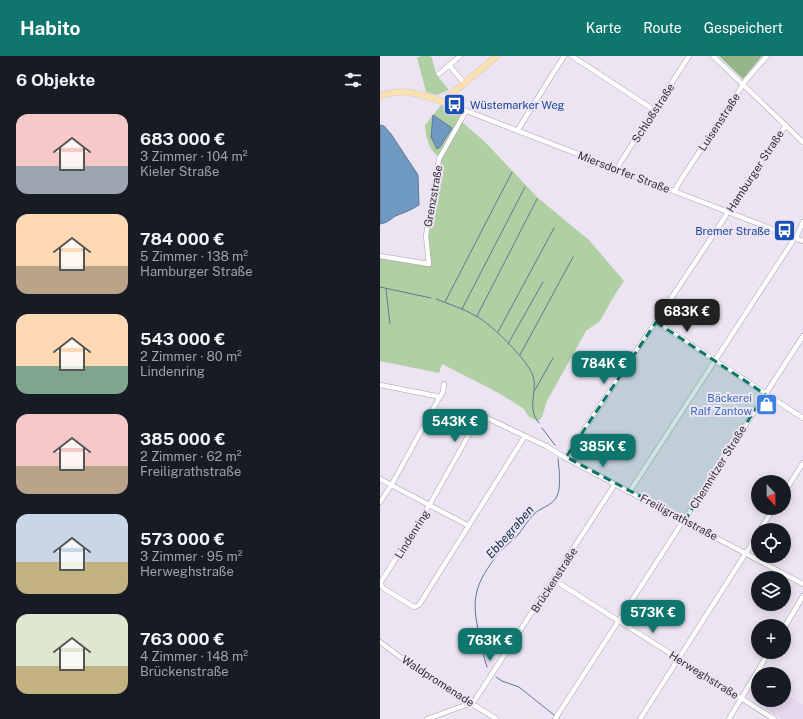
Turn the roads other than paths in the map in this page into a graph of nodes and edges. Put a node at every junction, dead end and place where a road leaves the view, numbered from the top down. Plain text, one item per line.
1 (460, 56) edge
2 (497, 56) edge
3 (564, 56) edge
4 (572, 56) edge
5 (689, 56) edge
6 (713, 56) edge
7 (767, 56) edge
8 (449, 65) junction
9 (439, 74) dead end
10 (464, 83) junction
11 (743, 85) junction
12 (380, 96) edge
13 (446, 104) junction
14 (654, 110) junction
15 (466, 111) junction
16 (786, 125) junction
17 (517, 131) junction
18 (803, 142) edge
19 (617, 170) junction
20 (675, 192) junction
21 (728, 212) junction
22 (803, 222) edge
23 (795, 238) junction
24 (803, 240) edge
25 (380, 256) edge
26 (656, 322) junction
27 (803, 336) edge
28 (715, 360) junction
29 (444, 384) dead end
30 (380, 385) edge
31 (765, 394) junction
32 (439, 398) junction
33 (803, 418) edge
34 (525, 436) junction
35 (555, 450) joint
36 (566, 457) junction
37 (803, 463) edge
38 (380, 479) edge
39 (791, 482) edge
40 (392, 484) junction
41 (616, 484) junction
42 (630, 491) junction
43 (380, 502) edge
44 (430, 504) junction
45 (685, 520) junction
46 (469, 526) junction
47 (751, 544) edge
48 (745, 553) junction
49 (554, 580) junction
50 (803, 584) edge
51 (803, 596) edge
52 (789, 619) edge
53 (619, 622) junction
54 (380, 642) edge
55 (766, 659) edge
56 (679, 660) junction
57 (741, 699) junction
58 (471, 703) junction
59 (427, 719) edge
60 (496, 719) edge
61 (555, 719) edge
62 (640, 719) edge
63 (729, 719) edge
64 (774, 719) edge

1 - 8 street
2 - 10 main road
3 - 17 street
4 - 14 street
5 - 14 street, Schloßstraße
6 - 11 street
7 - 11 street, Luisenstraße
8 - 9 street
8 - 10 street
10 - 13 main road
11 - 16 street
11 - 20 street, Luisenstraße
12 - 13 main road
13 - 15 street, Miersdorfer Straße
14 - 19 street, Schloßstraße
15 - 17 street, Miersdorfer Straße
15 - 25 street, Grenzstraße
16 - 18 street
16 - 21 street, Hamburger Straße
17 - 19 street, Miersdorfer Straße
19 - 20 street, Miersdorfer Straße
20 - 21 street, Miersdorfer Straße
21 - 23 street, Miersdorfer Straße
21 - 26 street, Hamburger Straße
22 - 23 street
23 - 24 street, Miersdorfer Straße
23 - 28 street
26 - 28 street
26 - 36 street, Hamburger Straße
27 - 31 street, Chemnitzer Straße
28 - 31 street
28 - 42 street
29 - 32 street
30 - 32 street
31 - 33 street
31 - 45 street, Chemnitzer Straße
32 - 40 street
34 - 35 street, Lindenring
34 - 44 street, Lindenring
34 - 46 street, Lindenring
35 - 36 street, Freiligrathstraße
36 - 41 street, Freiligrathstraße
37 - 39 street
38 - 40 street
40 - 43 street
40 - 44 street
41 - 42 street, Freiligrathstraße
41 - 49 street, Brückenstraße
42 - 45 street, Freiligrathstraße
44 - 46 street
44 - 46 street, Lindenring
45 - 48 street, Freiligrathstraße
45 - 53 street, Chemnitzer Straße
47 - 48 street
48 - 50 street, Freiligrathstraße
48 - 56 street
49 - 53 street, Herweghstraße
49 - 58 street, Brückenstraße
51 - 52 street
53 - 56 street, Herweghstraße
53 - 61 street, Chemnitzer Straße
54 - 58 street, Waldpromenade
55 - 57 street
56 - 57 street, Herweghstraße
56 - 62 street
57 - 63 street
57 - 64 street, Herweghstraße
58 - 59 street
58 - 60 street, Waldpromenade

